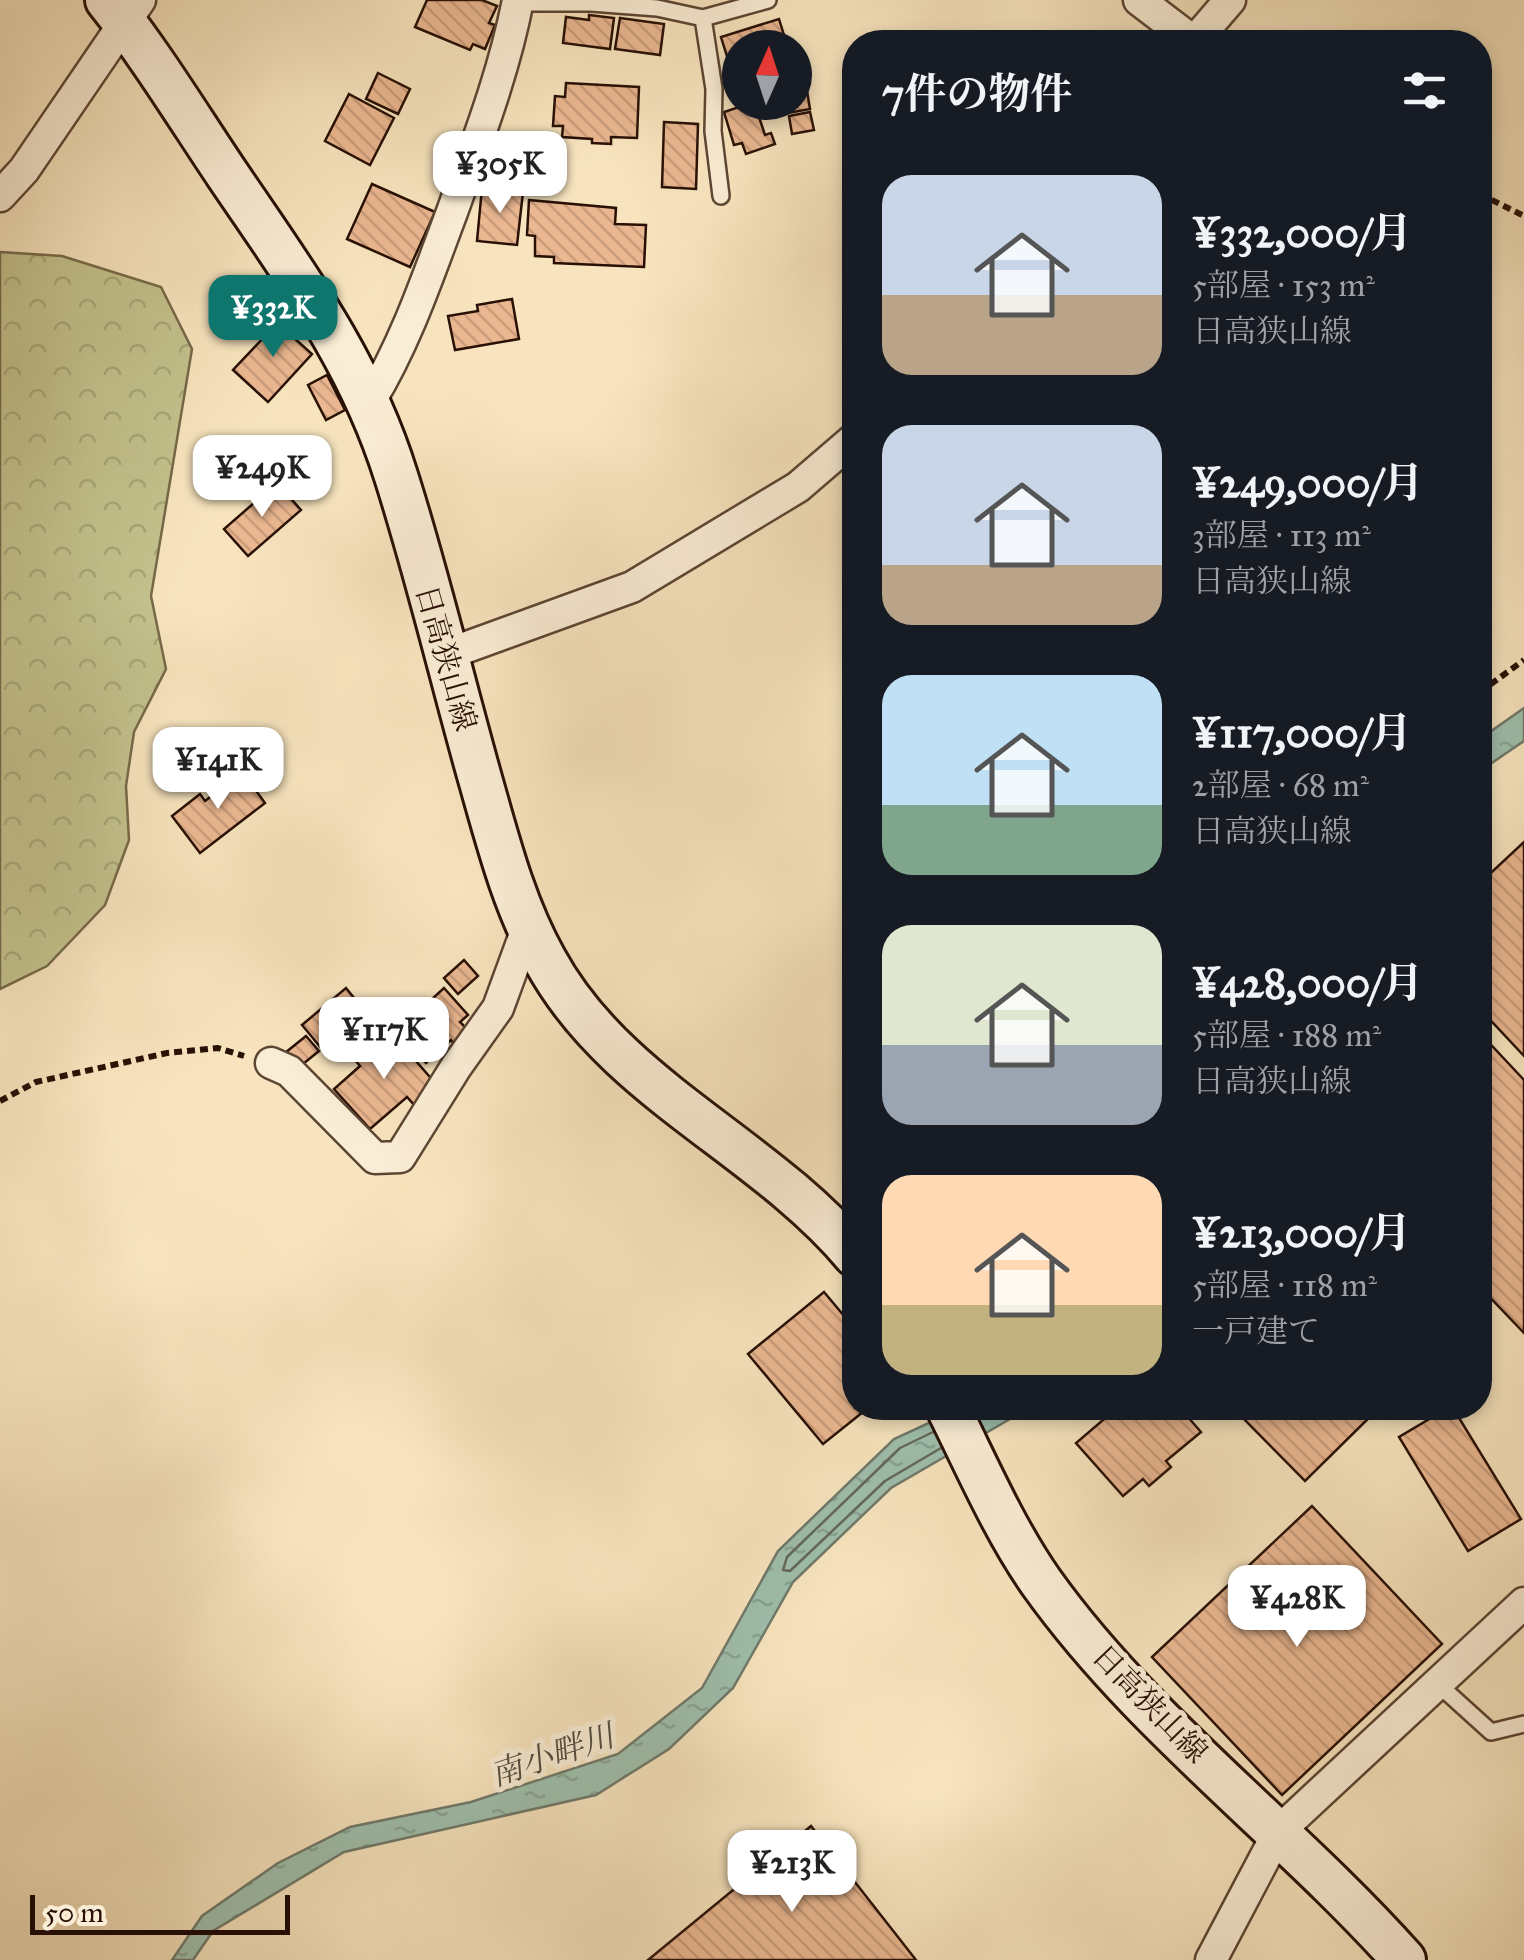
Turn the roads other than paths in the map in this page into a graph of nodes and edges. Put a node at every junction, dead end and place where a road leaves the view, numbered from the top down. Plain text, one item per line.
1 (768, 0) edge
2 (1138, 0) edge
3 (1230, 0) edge
4 (518, 1) edge
5 (123, 7) edge
6 (703, 18) junction
7 (1178, 30) edge
8 (1204, 30) edge
9 (0, 196) edge
10 (720, 196) dead end
11 (370, 401) junction
12 (842, 449) edge
13 (445, 654) junction
14 (528, 926) junction
15 (271, 1064) road end
16 (842, 1238) edge
17 (954, 1420) edge
18 (1524, 1603) edge
19 (1438, 1684) junction
20 (1524, 1724) edge
21 (1279, 1831) junction
22 (1211, 1960) edge
23 (1404, 1960) edge

1 - 6 lane
2 - 7 street
3 - 8 street
4 - 6 lane
4 - 11 street
5 - 9 street
5 - 11 main road, 日高狭山線
6 - 10 lane
11 - 13 main road, 日高狭山線
12 - 13 street
13 - 14 main road, 日高狭山線
14 - 15 street
14 - 16 main road, 日高狭山線
17 - 21 main road, 日高狭山線
18 - 19 street
19 - 20 lane
19 - 21 street
21 - 22 street
21 - 23 main road, 日高狭山線

